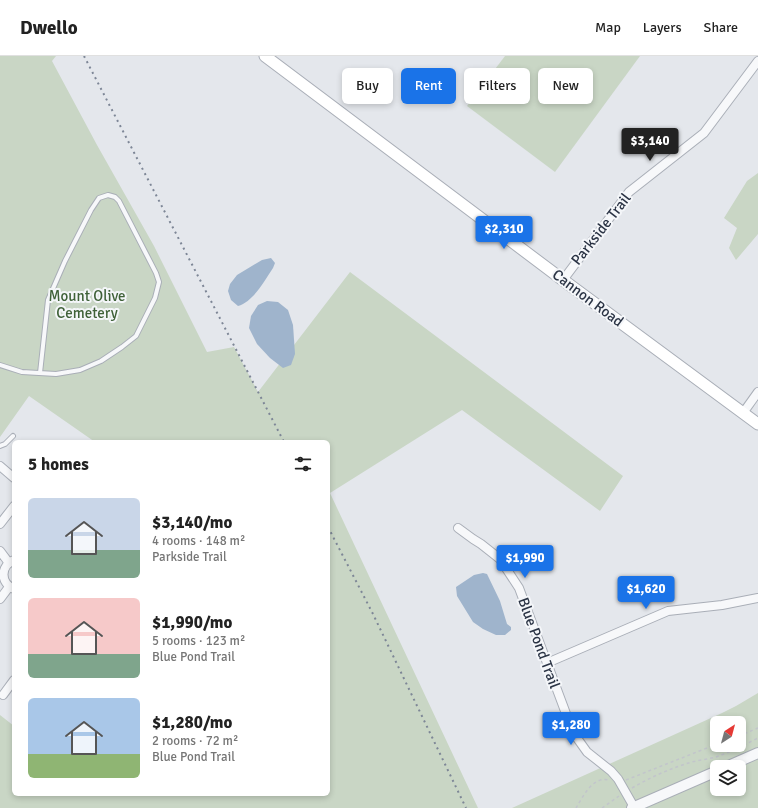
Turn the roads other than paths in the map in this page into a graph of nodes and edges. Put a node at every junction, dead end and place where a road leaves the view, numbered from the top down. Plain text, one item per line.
1 (265, 56) edge
2 (758, 61) edge
3 (563, 280) junction
4 (0, 365) edge
5 (40, 373) junction
6 (758, 392) edge
7 (743, 413) junction
8 (758, 424) edge
9 (13, 436) dead end
10 (0, 446) edge
11 (0, 466) edge
12 (12, 476) edge
13 (12, 509) edge
14 (0, 524) edge
15 (458, 528) dead end
16 (0, 551) edge
17 (11, 561) edge
18 (12, 588) edge
19 (758, 598) edge
20 (0, 599) edge
21 (547, 663) junction
22 (12, 683) edge
23 (3, 695) dead end
24 (758, 753) edge
25 (742, 760) edge
26 (710, 774) edge
27 (633, 808) edge

1 - 3 main road, Cannon Road
2 - 3 street, Parkside Trail
3 - 7 main road, Cannon Road
4 - 5 lane
5 - 5 lane
6 - 7 street
7 - 8 main road, Cannon Road
9 - 10 lane
11 - 12 street
13 - 14 street
15 - 21 street, Blue Pond Trail
16 - 17 street
17 - 18 street
18 - 20 street
19 - 21 street
21 - 27 street, Blue Pond Trail
22 - 23 street
24 - 25 street
26 - 27 street

